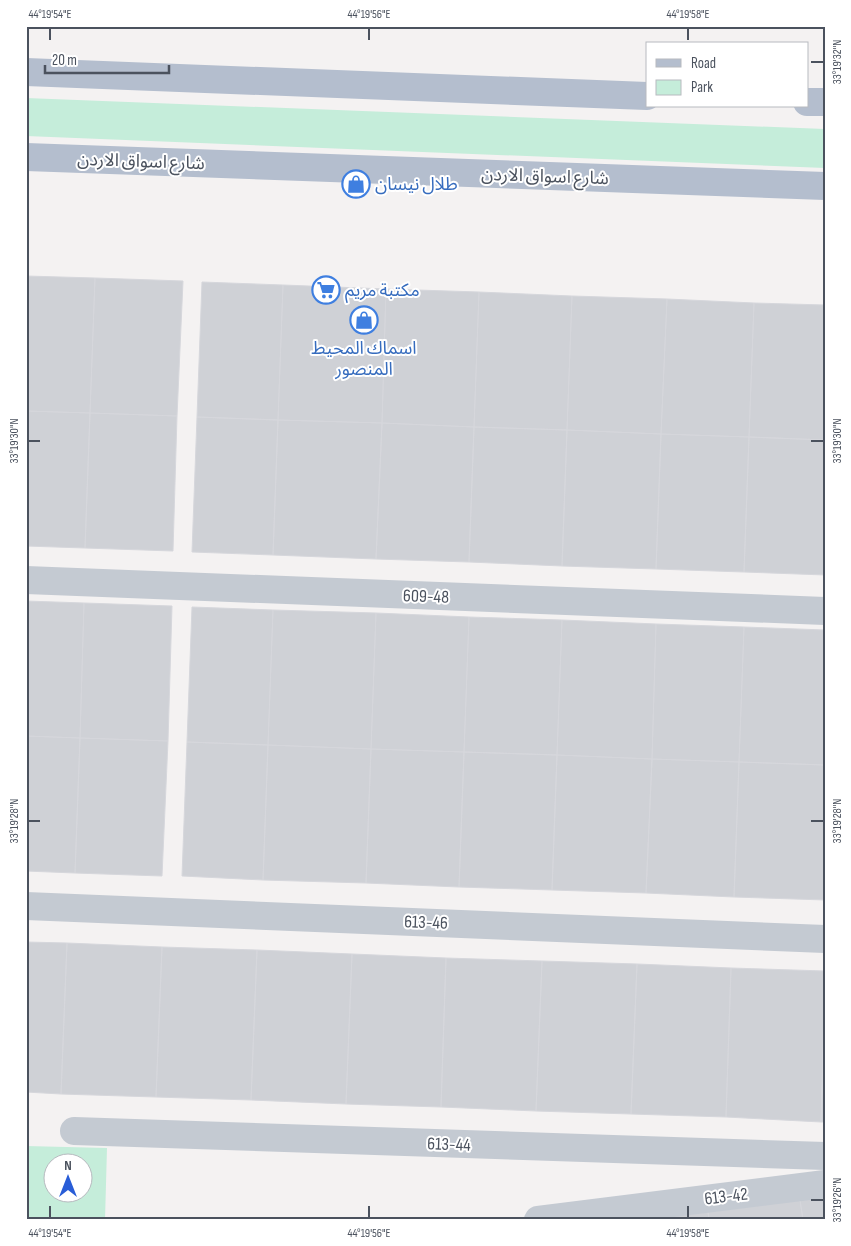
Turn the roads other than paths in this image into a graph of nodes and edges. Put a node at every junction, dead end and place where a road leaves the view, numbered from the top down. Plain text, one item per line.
1 (26, 72) edge
2 (646, 96) edge
3 (808, 102) edge
4 (825, 102) edge
5 (26, 156) edge
6 (825, 186) edge
7 (26, 580) edge
8 (825, 611) edge
9 (26, 906) edge
10 (825, 939) edge
11 (74, 1131) dead end
12 (825, 1156) edge
13 (825, 1184) edge
14 (538, 1220) edge

1 - 2 main road
3 - 4 main road
5 - 6 main road, شارع اسواق الاردن
7 - 8 street, 609-48
9 - 10 street, 613-46
11 - 12 street, 613-44
13 - 14 street, 613-42

